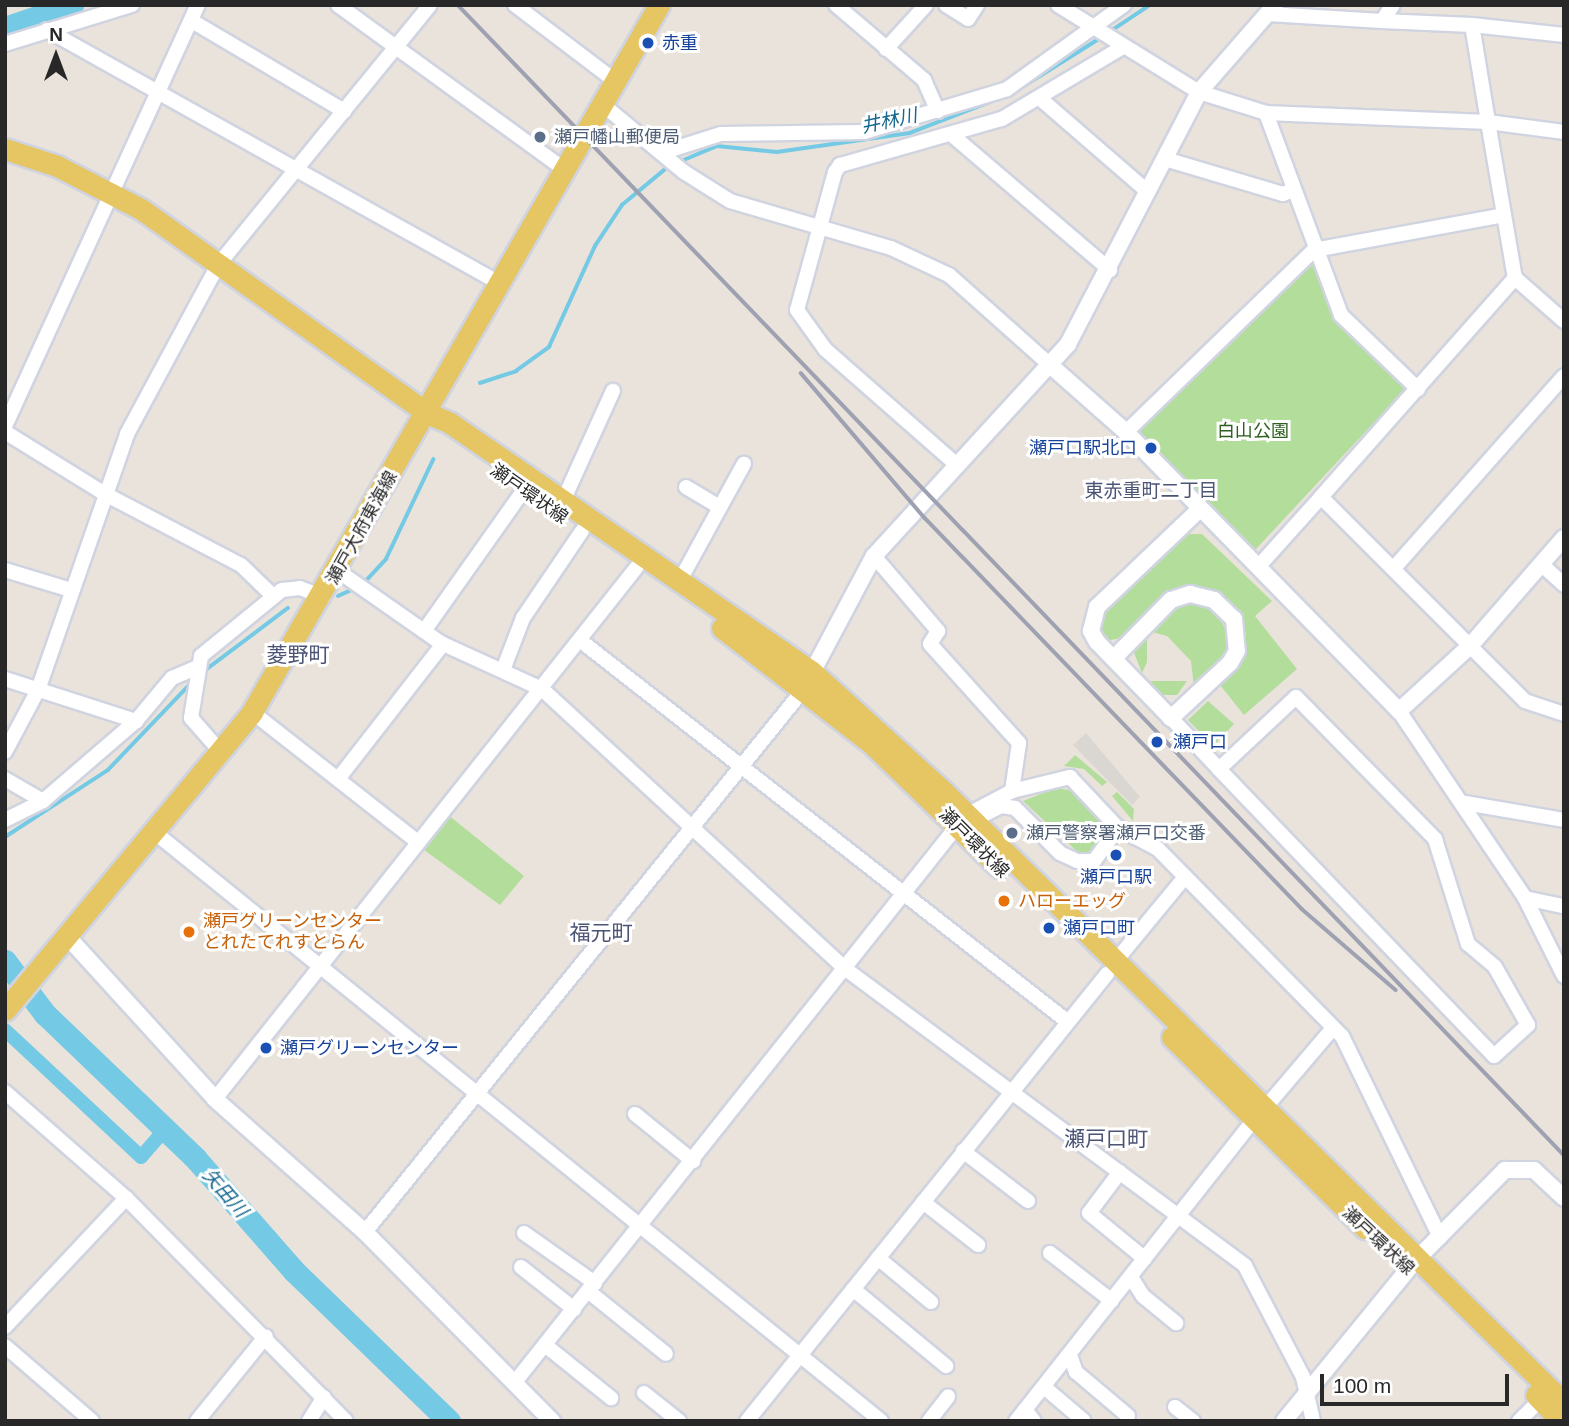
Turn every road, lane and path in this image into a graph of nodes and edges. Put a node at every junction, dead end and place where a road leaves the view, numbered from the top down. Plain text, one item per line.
1 (132, 5) edge
2 (198, 5) edge
3 (338, 5) edge
4 (430, 5) edge
5 (515, 5) edge
6 (659, 5) edge
7 (836, 5) edge
8 (926, 5) edge
9 (946, 5) edge
10 (977, 5) edge
11 (1058, 5) edge
12 (1124, 5) edge
13 (1393, 5) edge
14 (1271, 10) edge
15 (192, 21) junction
16 (1382, 21) junction
17 (1472, 25) junction
18 (47, 30) junction
19 (1094, 30) junction
20 (1564, 35) edge
21 (5, 44) edge
22 (1121, 48) junction
23 (396, 49) junction
24 (886, 49) junction
25 (614, 81) junction
26 (159, 91) junction
27 (1199, 92) junction
28 (1042, 101) junction
29 (602, 104) junction
30 (344, 111) junction
31 (938, 111) junction
32 (1266, 113) junction
33 (1488, 122) junction
34 (1564, 132) edge
35 (952, 135) junction
36 (5, 149) edge
37 (661, 153) junction
38 (1165, 159) junction
39 (565, 170) junction
40 (299, 171) junction
41 (1293, 190) junction
42 (1148, 192) junction
43 (112, 195) junction
44 (1504, 215) junction
45 (820, 230) junction
46 (1314, 250) junction
47 (218, 265) junction
48 (1110, 270) junction
49 (1515, 278) junction
50 (501, 285) junction
51 (1564, 321) edge
52 (1050, 365) junction
53 (1564, 376) edge
54 (1418, 388) junction
55 (613, 391) dead end
56 (427, 413) junction
57 (5, 426) edge
58 (5, 432) edge
59 (1126, 432) junction
60 (744, 464) dead end
61 (958, 466) junction
62 (686, 486) dead end
63 (524, 490) junction
64 (105, 494) junction
65 (1321, 497) junction
66 (564, 501) junction
67 (719, 507) junction
68 (1199, 510) junction
69 (582, 531) junction
70 (1564, 538) edge
71 (874, 556) junction
72 (1541, 564) junction
73 (1258, 567) junction
74 (636, 568) junction
75 (1394, 568) junction
76 (5, 570) edge
77 (343, 573) junction
78 (679, 582) junction
79 (1564, 585) edge
80 (71, 590) junction
81 (273, 596) junction
82 (323, 597) junction
83 (425, 631) junction
84 (581, 641) junction
85 (443, 644) junction
86 (1470, 646) junction
87 (1115, 657) junction
88 (198, 667) junction
89 (503, 670) junction
90 (5, 679) edge
91 (807, 680) junction
92 (542, 689) junction
93 (38, 690) junction
94 (1399, 711) junction
95 (252, 712) junction
96 (1564, 714) edge
97 (1171, 718) junction
98 (136, 721) junction
99 (220, 751) junction
100 (5, 752) edge
101 (742, 769) junction
102 (1219, 769) junction
103 (5, 779) edge
104 (338, 779) junction
105 (1012, 791) junction
106 (43, 801) junction
107 (1465, 803) junction
108 (5, 820) edge
109 (1564, 820) edge
110 (965, 822) junction
111 (1118, 828) junction
112 (694, 830) junction
113 (153, 831) junction
114 (418, 842) junction
115 (1185, 877) junction
116 (903, 898) junction
117 (1525, 898) junction
118 (1564, 906) edge
119 (61, 940) junction
120 (316, 968) junction
121 (1111, 968) junction
122 (847, 970) junction
123 (1564, 976) edge
124 (5, 1010) edge
125 (1068, 1022) junction
126 (1333, 1028) junction
127 (5, 1092) edge
128 (1010, 1092) junction
129 (476, 1098) junction
130 (215, 1099) junction
131 (635, 1114) dead end
132 (1258, 1115) junction
133 (963, 1151) junction
134 (693, 1161) junction
135 (1120, 1172) junction
136 (126, 1198) junction
137 (1564, 1198) edge
138 (1028, 1201) dead end
139 (923, 1202) junction
140 (1181, 1214) junction
141 (639, 1228) junction
142 (365, 1233) junction
143 (524, 1233) dead end
144 (1440, 1237) junction
145 (978, 1245) dead end
146 (1051, 1253) dead end
147 (878, 1258) junction
148 (1145, 1259) junction
149 (1413, 1265) junction
150 (522, 1267) dead end
151 (1131, 1277) junction
152 (592, 1287) junction
153 (853, 1289) junction
154 (1112, 1301) junction
155 (931, 1302) dead end
156 (574, 1309) junction
157 (1176, 1323) dead end
158 (5, 1327) edge
159 (266, 1336) junction
160 (545, 1345) junction
161 (5, 1346) edge
162 (666, 1354) dead end
163 (1070, 1355) junction
164 (801, 1357) junction
165 (946, 1366) dead end
166 (515, 1382) junction
167 (1044, 1387) junction
168 (1307, 1392) junction
169 (644, 1393) dead end
170 (324, 1397) junction
171 (948, 1397) dead end
172 (611, 1398) dead end
173 (1540, 1400) junction
174 (1564, 1403) edge
175 (1175, 1407) dead end
176 (1128, 1416) dead end
177 (1025, 1417) edge
178 (753, 1419) edge
179 (92, 1421) edge
180 (197, 1421) edge
181 (309, 1421) edge
182 (346, 1421) edge
183 (552, 1421) edge
184 (679, 1421) edge
185 (881, 1421) edge
186 (929, 1421) edge
187 (1084, 1421) edge
188 (1193, 1421) edge
189 (1284, 1421) edge
190 (1313, 1421) edge
191 (1519, 1421) edge
192 (1561, 1421) edge

1 - 18 street
2 - 15 street
3 - 23 street
4 - 23 street
5 - 25 street
6 - 25 main road, 瀬戸大府東海線
7 - 24 street
8 - 24 street
9 - 10 street
11 - 19 street
12 - 19 street
13 - 16 street
14 - 16 street
14 - 27 street
15 - 26 street
15 - 30 street
16 - 17 street
17 - 20 street
17 - 33 street
18 - 21 street
18 - 26 street
19 - 22 street
19 - 31 street
22 - 27 street
22 - 28 street
23 - 30 street
23 - 39 street
24 - 31 street
25 - 29 main road, 瀬戸大府東海線
26 - 40 street
26 - 43 street
27 - 32 street
27 - 38 street
28 - 35 street
28 - 42 street
29 - 37 street
29 - 39 main road, 瀬戸大府東海線
30 - 40 street
31 - 37 street
32 - 33 street
32 - 41 street
33 - 34 street
33 - 44 street
35 - 45 street
35 - 48 street
36 - 43 main road, 瀬戸環状線
37 - 45 street
38 - 41 street
38 - 42 street
39 - 50 main road, 瀬戸大府東海線
40 - 47 street
40 - 50 street
41 - 46 street
42 - 48 street
43 - 47 main road, 瀬戸環状線
43 - 57 street
44 - 46 street
44 - 49 street
45 - 52 street
45 - 61 street
46 - 54 street
46 - 59 street
47 - 56 main road, 瀬戸環状線
47 - 64 street
48 - 52 street
49 - 51 street
49 - 54 street
50 - 56 main road, 瀬戸大府東海線
52 - 59 street
52 - 61 street
53 - 75 street
54 - 65 street
55 - 66 street
56 - 63 main road, 瀬戸環状線
56 - 66 main road, 瀬戸環状線
56 - 77 main road, 瀬戸大府東海線
58 - 64 street
59 - 68 street
60 - 67 street
61 - 71 street
62 - 67 street
63 - 69 main road, 瀬戸環状線
63 - 83 street
64 - 80 street
64 - 81 street
65 - 73 street
65 - 75 street
66 - 78 main road, 瀬戸環状線
67 - 78 street
68 - 73 street
68 - 87 street
69 - 74 main road, 瀬戸環状線
69 - 89 street
70 - 72 street
71 - 91 street
71 - 105 street
72 - 79 street
72 - 86 street
73 - 94 street
74 - 84 street
74 - 91 main road, 瀬戸環状線
75 - 86 street
76 - 80 street
77 - 82 main road, 瀬戸大府東海線
77 - 83 street
78 - 91 main road, 瀬戸環状線
80 - 93 street
81 - 82 street
81 - 88 street
82 - 95 main road, 瀬戸大府東海線
83 - 85 street
84 - 92 street
84 - 101 street
85 - 89 street
85 - 104 street
86 - 94 street
86 - 96 street
87 - 97 street
87 - 97 street
88 - 98 street
88 - 99 street
89 - 92 street
90 - 93 street
91 - 101 street
91 - 110 main road, 瀬戸環状線
92 - 112 street
92 - 114 street
93 - 98 street
93 - 100 street
94 - 107 street
95 - 99 main road, 瀬戸大府東海線
95 - 104 street
97 - 102 street
98 - 106 street
99 - 113 main road, 瀬戸大府東海線
101 - 112 street
101 - 116 street
102 - 102 street
103 - 106 street
104 - 114 street
105 - 110 street
105 - 111 street
106 - 108 street
107 - 109 street
107 - 117 street
110 - 111 street
110 - 116 street
110 - 121 main road, 瀬戸環状線
111 - 115 street
112 - 122 street
112 - 129 street
113 - 119 main road, 瀬戸大府東海線
113 - 120 street
114 - 120 street
115 - 121 street
115 - 126 street
116 - 122 street
116 - 125 street
117 - 118 street
117 - 123 street
119 - 124 main road, 瀬戸大府東海線
119 - 130 street
120 - 129 street
120 - 130 street
121 - 125 street
121 - 132 main road, 瀬戸環状線
122 - 128 street
122 - 134 street
125 - 128 street
126 - 132 street
126 - 144 street
127 - 136 street
128 - 133 street
128 - 135 street
129 - 141 street
129 - 142 street
130 - 142 street
131 - 134 street
132 - 140 street
132 - 149 main road, 瀬戸環状線
133 - 138 street
133 - 139 street
134 - 141 street
135 - 140 street
135 - 148 street
136 - 158 street
136 - 159 street
137 - 144 street
139 - 145 street
139 - 147 street
140 - 148 street
140 - 168 street
141 - 152 street
141 - 164 street
142 - 166 street
143 - 152 street
144 - 149 street
146 - 154 street
147 - 153 street
147 - 155 street
148 - 151 street
149 - 168 street
149 - 173 main road, 瀬戸環状線
149 - 174 main road, 瀬戸環状線
150 - 156 street
151 - 154 street
151 - 157 street
152 - 156 street
152 - 162 street
153 - 164 street
153 - 165 street
154 - 163 street
156 - 160 street
159 - 170 street
159 - 180 street
160 - 166 street
160 - 172 street
161 - 179 street
163 - 167 street
163 - 176 street
164 - 178 street
164 - 185 street
166 - 183 street
167 - 177 street
167 - 187 street
168 - 189 street
168 - 190 street
169 - 184 street
170 - 181 street
170 - 182 street
171 - 186 street
173 - 191 street
173 - 192 main road, 瀬戸環状線
175 - 188 street

